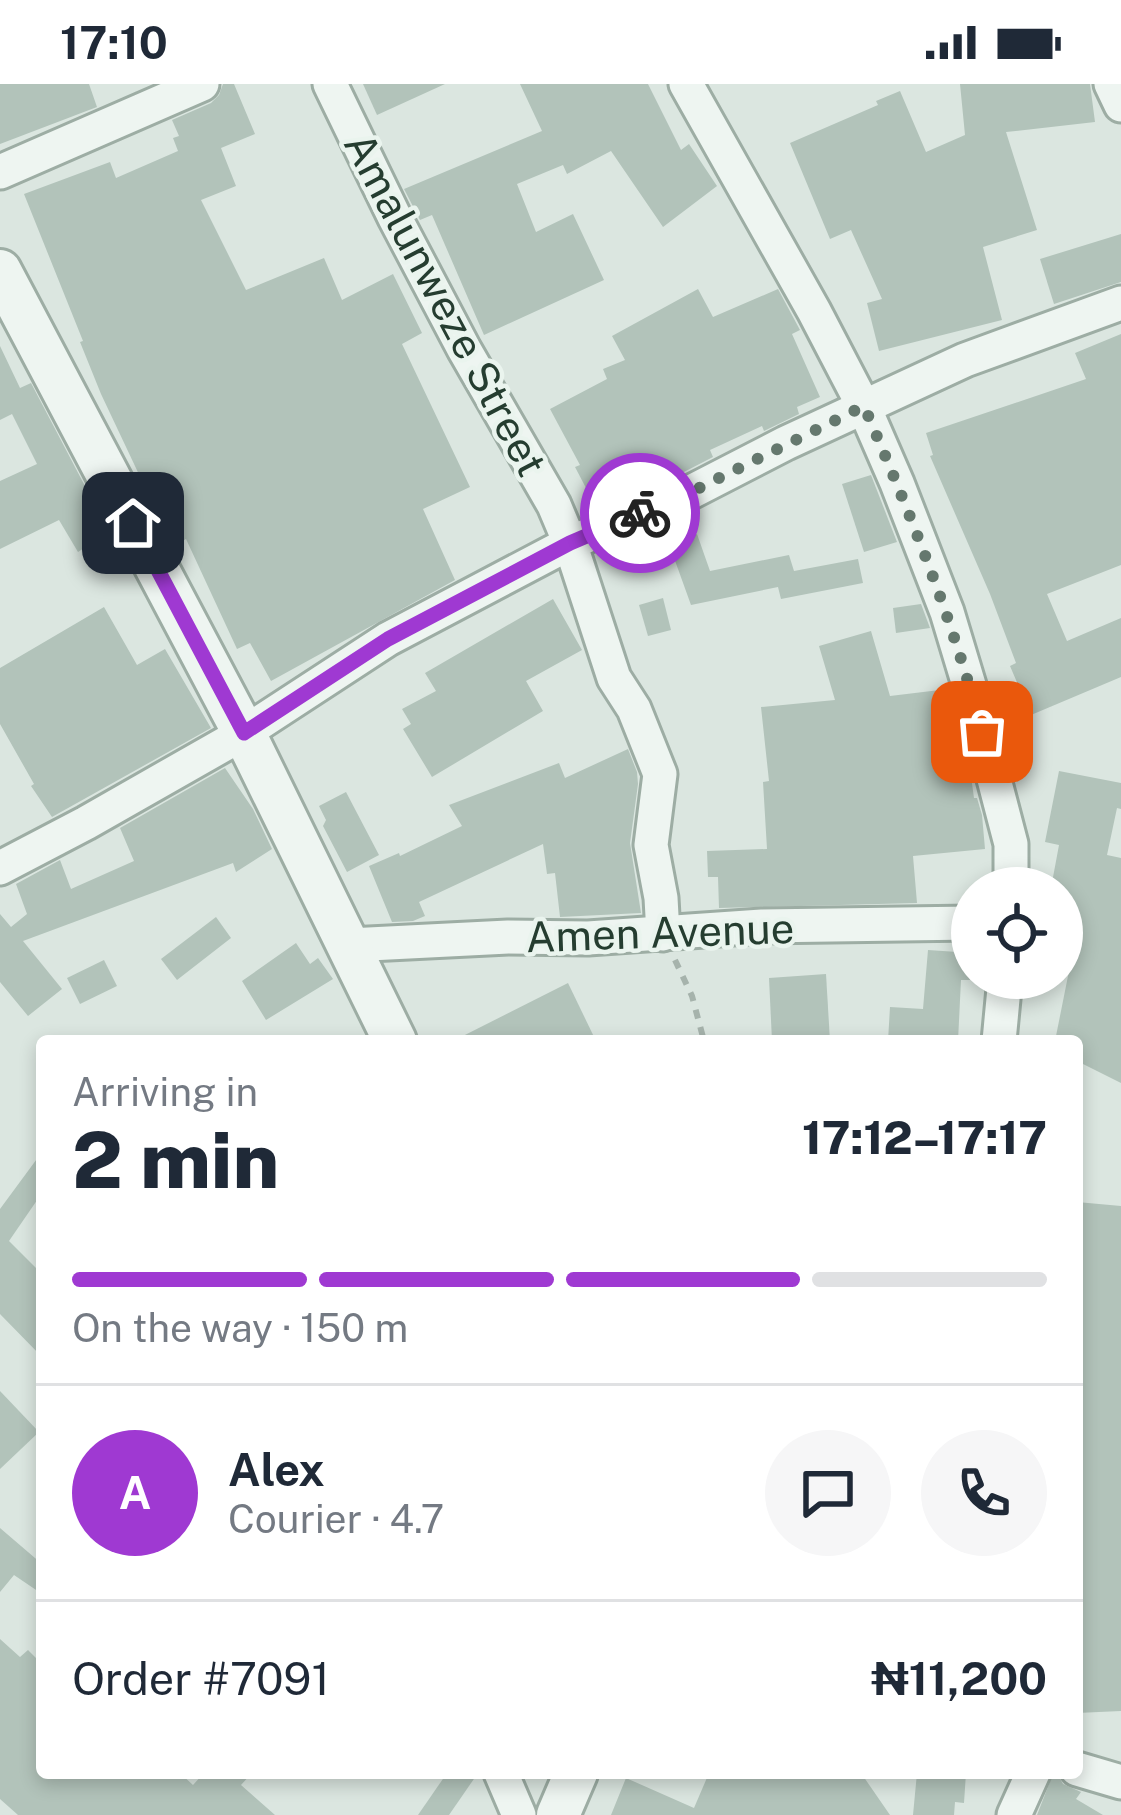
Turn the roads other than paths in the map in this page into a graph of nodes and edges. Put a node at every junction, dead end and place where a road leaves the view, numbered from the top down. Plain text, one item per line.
1 (202, 84) edge
2 (330, 84) edge
3 (686, 84) edge
4 (1111, 84) edge
5 (1121, 105) edge
6 (0, 172) edge
7 (0, 271) edge
8 (1121, 303) edge
9 (864, 406) junction
10 (570, 543) junction
11 (244, 733) junction
12 (1011, 867) edge
13 (0, 868) edge
14 (951, 922) edge
15 (663, 934) junction
16 (349, 945) junction
17 (1003, 999) edge
18 (392, 1035) edge
19 (1000, 1035) edge
20 (1083, 1771) edge
21 (504, 1779) edge
22 (573, 1779) edge
23 (1031, 1779) edge
24 (1121, 1782) edge
25 (519, 1815) edge
26 (557, 1815) edge
27 (1014, 1815) edge

1 - 6 street
2 - 10 street, Amalunweze Street
3 - 9 street
4 - 5 street
7 - 11 street
8 - 9 street
9 - 10 street
9 - 12 street
10 - 11 street
10 - 15 street, Amalunweze Street
11 - 13 street
11 - 16 street
14 - 15 street, Amen Avenue
15 - 16 street, Amen Avenue
16 - 18 street
17 - 19 street
20 - 24 street
21 - 25 street
22 - 26 street
23 - 27 street

